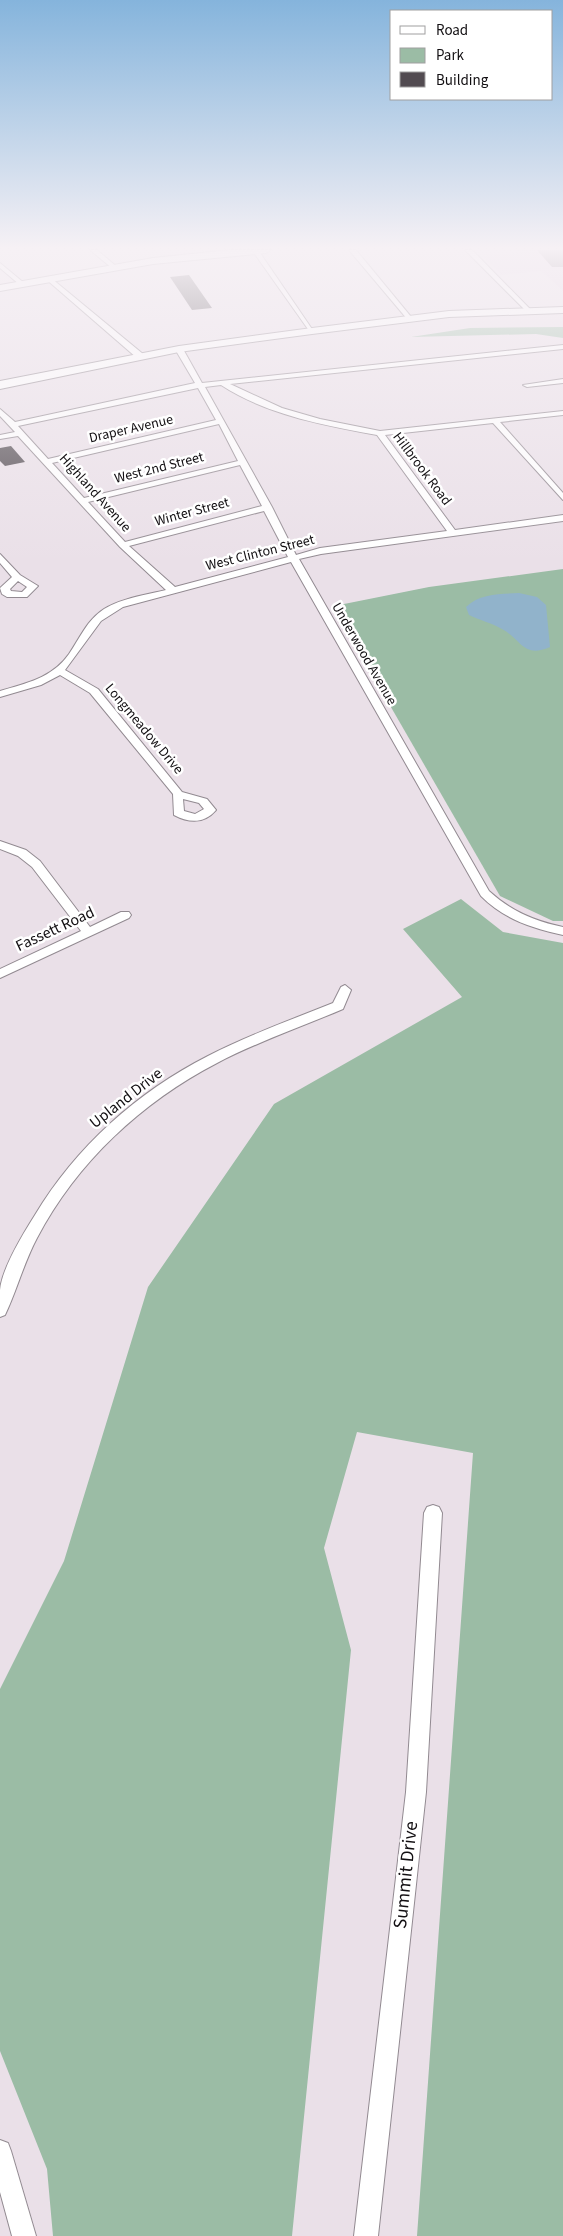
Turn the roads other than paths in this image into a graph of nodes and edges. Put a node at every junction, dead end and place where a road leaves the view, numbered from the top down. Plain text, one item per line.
1 (149, 354) edge
2 (182, 354) edge
3 (496, 354) edge
4 (140, 356) joint
5 (563, 381) edge
6 (1, 383) edge
7 (224, 384) junction
8 (200, 385) junction
9 (527, 385) dead end
10 (0, 411) edge
11 (563, 412) edge
12 (221, 421) junction
13 (495, 421) junction
14 (13, 425) junction
15 (20, 432) junction
16 (380, 433) junction
17 (0, 437) edge
18 (48, 461) junction
19 (243, 462) junction
20 (563, 498) edge
21 (82, 501) junction
22 (268, 507) junction
23 (563, 518) edge
24 (453, 533) junction
25 (123, 545) junction
26 (0, 557) edge
27 (293, 557) junction
28 (17, 577) dead end
29 (172, 590) junction
30 (58, 671) junction
31 (0, 694) edge
32 (178, 794) dead end
33 (0, 845) edge
34 (125, 915) dead end
35 (563, 930) edge
36 (87, 931) junction
37 (0, 974) edge
38 (345, 990) dead end
39 (0, 1310) edge
40 (433, 1513) dead end
41 (0, 2151) edge
42 (24, 2236) edge
43 (366, 2236) edge

1 - 4 main road
2 - 8 street, Underwood Avenue
3 - 7 street
4 - 6 main road
5 - 9 street
7 - 8 street
7 - 16 street, Hillbrook Road
8 - 12 street, Underwood Avenue
8 - 14 street
10 - 14 street, Highland Avenue
11 - 13 street
12 - 18 street, Draper Avenue
12 - 19 street, Underwood Avenue
13 - 16 street
13 - 20 street
14 - 15 street, Highland Avenue
15 - 17 street
15 - 18 street, Highland Avenue
16 - 24 street, Hillbrook Road
18 - 21 street, Highland Avenue
19 - 21 street, West 2nd Street
19 - 22 street, Underwood Avenue
21 - 25 street, Highland Avenue
22 - 25 street, Winter Street
22 - 27 street, Underwood Avenue
23 - 24 street, West Clinton Street
24 - 27 street, West Clinton Street
25 - 29 street, Highland Avenue
26 - 28 street
27 - 29 street, West Clinton Street
27 - 35 street, Underwood Avenue
29 - 30 street, West Clinton Street
30 - 31 street, West Clinton Street
30 - 32 street, Longmeadow Drive
33 - 36 street
34 - 36 street, Fassett Road
36 - 37 street, Fassett Road
38 - 39 street, Upland Drive
40 - 43 street, Summit Drive
41 - 42 street

